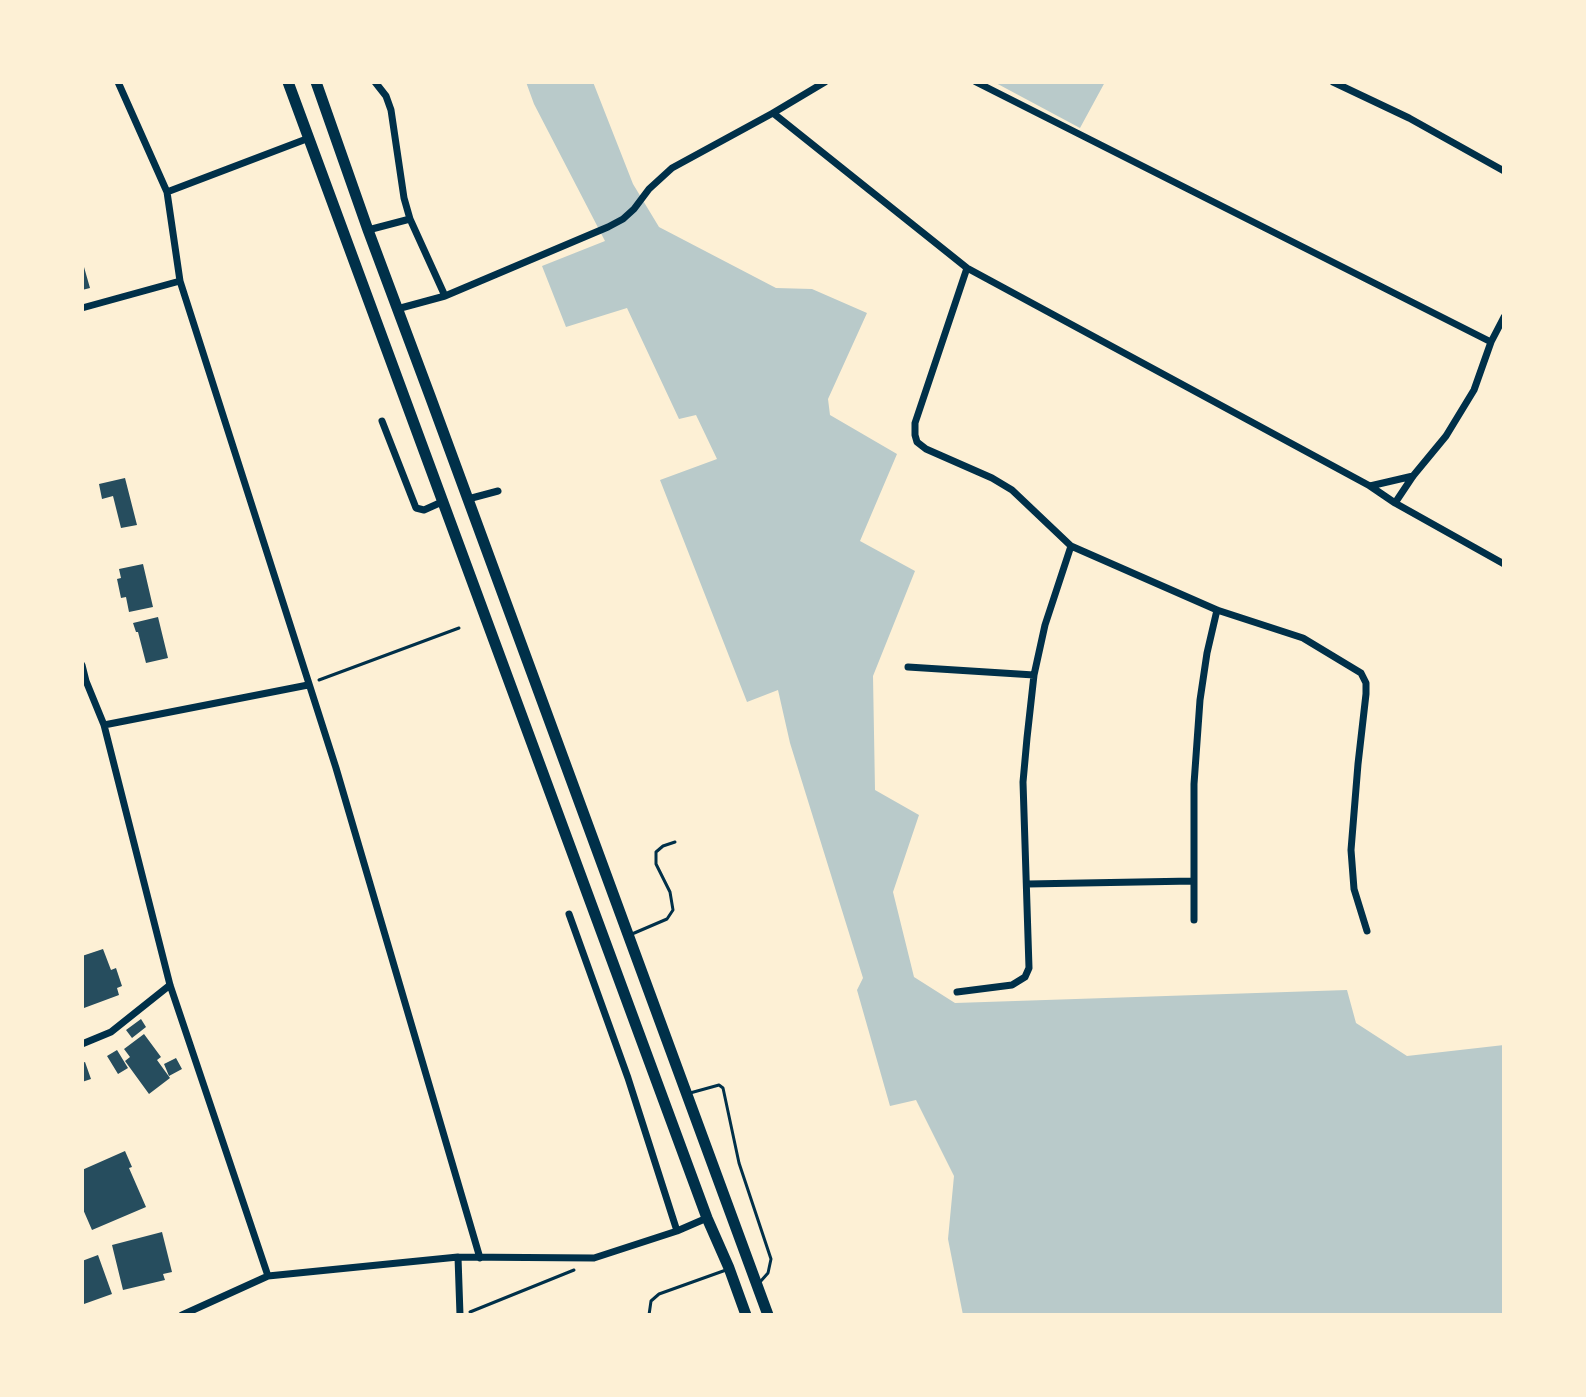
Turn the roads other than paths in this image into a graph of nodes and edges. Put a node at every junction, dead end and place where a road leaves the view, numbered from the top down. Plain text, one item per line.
1 (118, 82) edge
2 (288, 82) edge
3 (316, 82) edge
4 (375, 82) edge
5 (825, 82) edge
6 (976, 82) edge
7 (1333, 82) edge
8 (773, 113) junction
9 (309, 138) junction
10 (1504, 171) edge
11 (167, 192) junction
12 (410, 219) junction
13 (368, 230) junction
14 (967, 268) junction
15 (180, 281) junction
16 (445, 296) junction
17 (82, 308) edge
18 (397, 309) junction
19 (1504, 317) edge
20 (1491, 342) junction
21 (382, 421) dead end
22 (1413, 476) junction
23 (1370, 486) junction
24 (498, 491) dead end
25 (468, 499) junction
26 (444, 501) junction
27 (1395, 503) junction
28 (1071, 546) junction
29 (1504, 564) edge
30 (1217, 610) junction
31 (82, 665) edge
32 (908, 667) dead end
33 (1034, 675) junction
34 (84, 682) edge
35 (308, 685) junction
36 (104, 725) junction
37 (675, 842) dead end
38 (1193, 881) junction
39 (1028, 884) junction
40 (569, 914) dead end
41 (1194, 920) dead end
42 (1367, 931) dead end
43 (628, 935) junction
44 (170, 985) junction
45 (957, 992) dead end
46 (82, 1044) edge
47 (686, 1094) junction
48 (707, 1218) junction
49 (677, 1231) junction
50 (458, 1257) junction
51 (480, 1258) junction
52 (729, 1268) junction
53 (268, 1276) junction
54 (757, 1284) junction
55 (182, 1315) edge
56 (461, 1315) edge
57 (649, 1315) edge
58 (746, 1315) edge
59 (768, 1315) edge

1 - 11 street
2 - 9 highway
3 - 13 highway
4 - 12 street
5 - 8 street
6 - 20 street
7 - 10 street
8 - 14 street
8 - 16 street
9 - 11 street
9 - 26 highway
11 - 15 street
12 - 13 street
12 - 16 street
13 - 18 highway
14 - 23 street
14 - 28 street
15 - 17 street
15 - 35 street
16 - 18 street
18 - 25 highway
19 - 20 street
20 - 22 street
21 - 26 street
22 - 23 street
22 - 27 street
23 - 27 street
24 - 25 street
25 - 43 highway
26 - 48 highway
27 - 29 street
28 - 30 street
28 - 33 street
30 - 38 street
30 - 42 street
31 - 34 street
32 - 33 street
33 - 39 street
34 - 36 street
35 - 36 street
35 - 51 street
36 - 44 street
37 - 43 lane
38 - 39 street
38 - 41 street
39 - 45 street
40 - 49 street
43 - 47 highway
44 - 46 street
44 - 53 street
47 - 54 highway
47 - 54 lane
48 - 49 street
48 - 52 highway
49 - 51 street
50 - 51 street
50 - 53 street
50 - 56 street
52 - 57 lane
52 - 58 highway
53 - 55 street
54 - 59 highway

